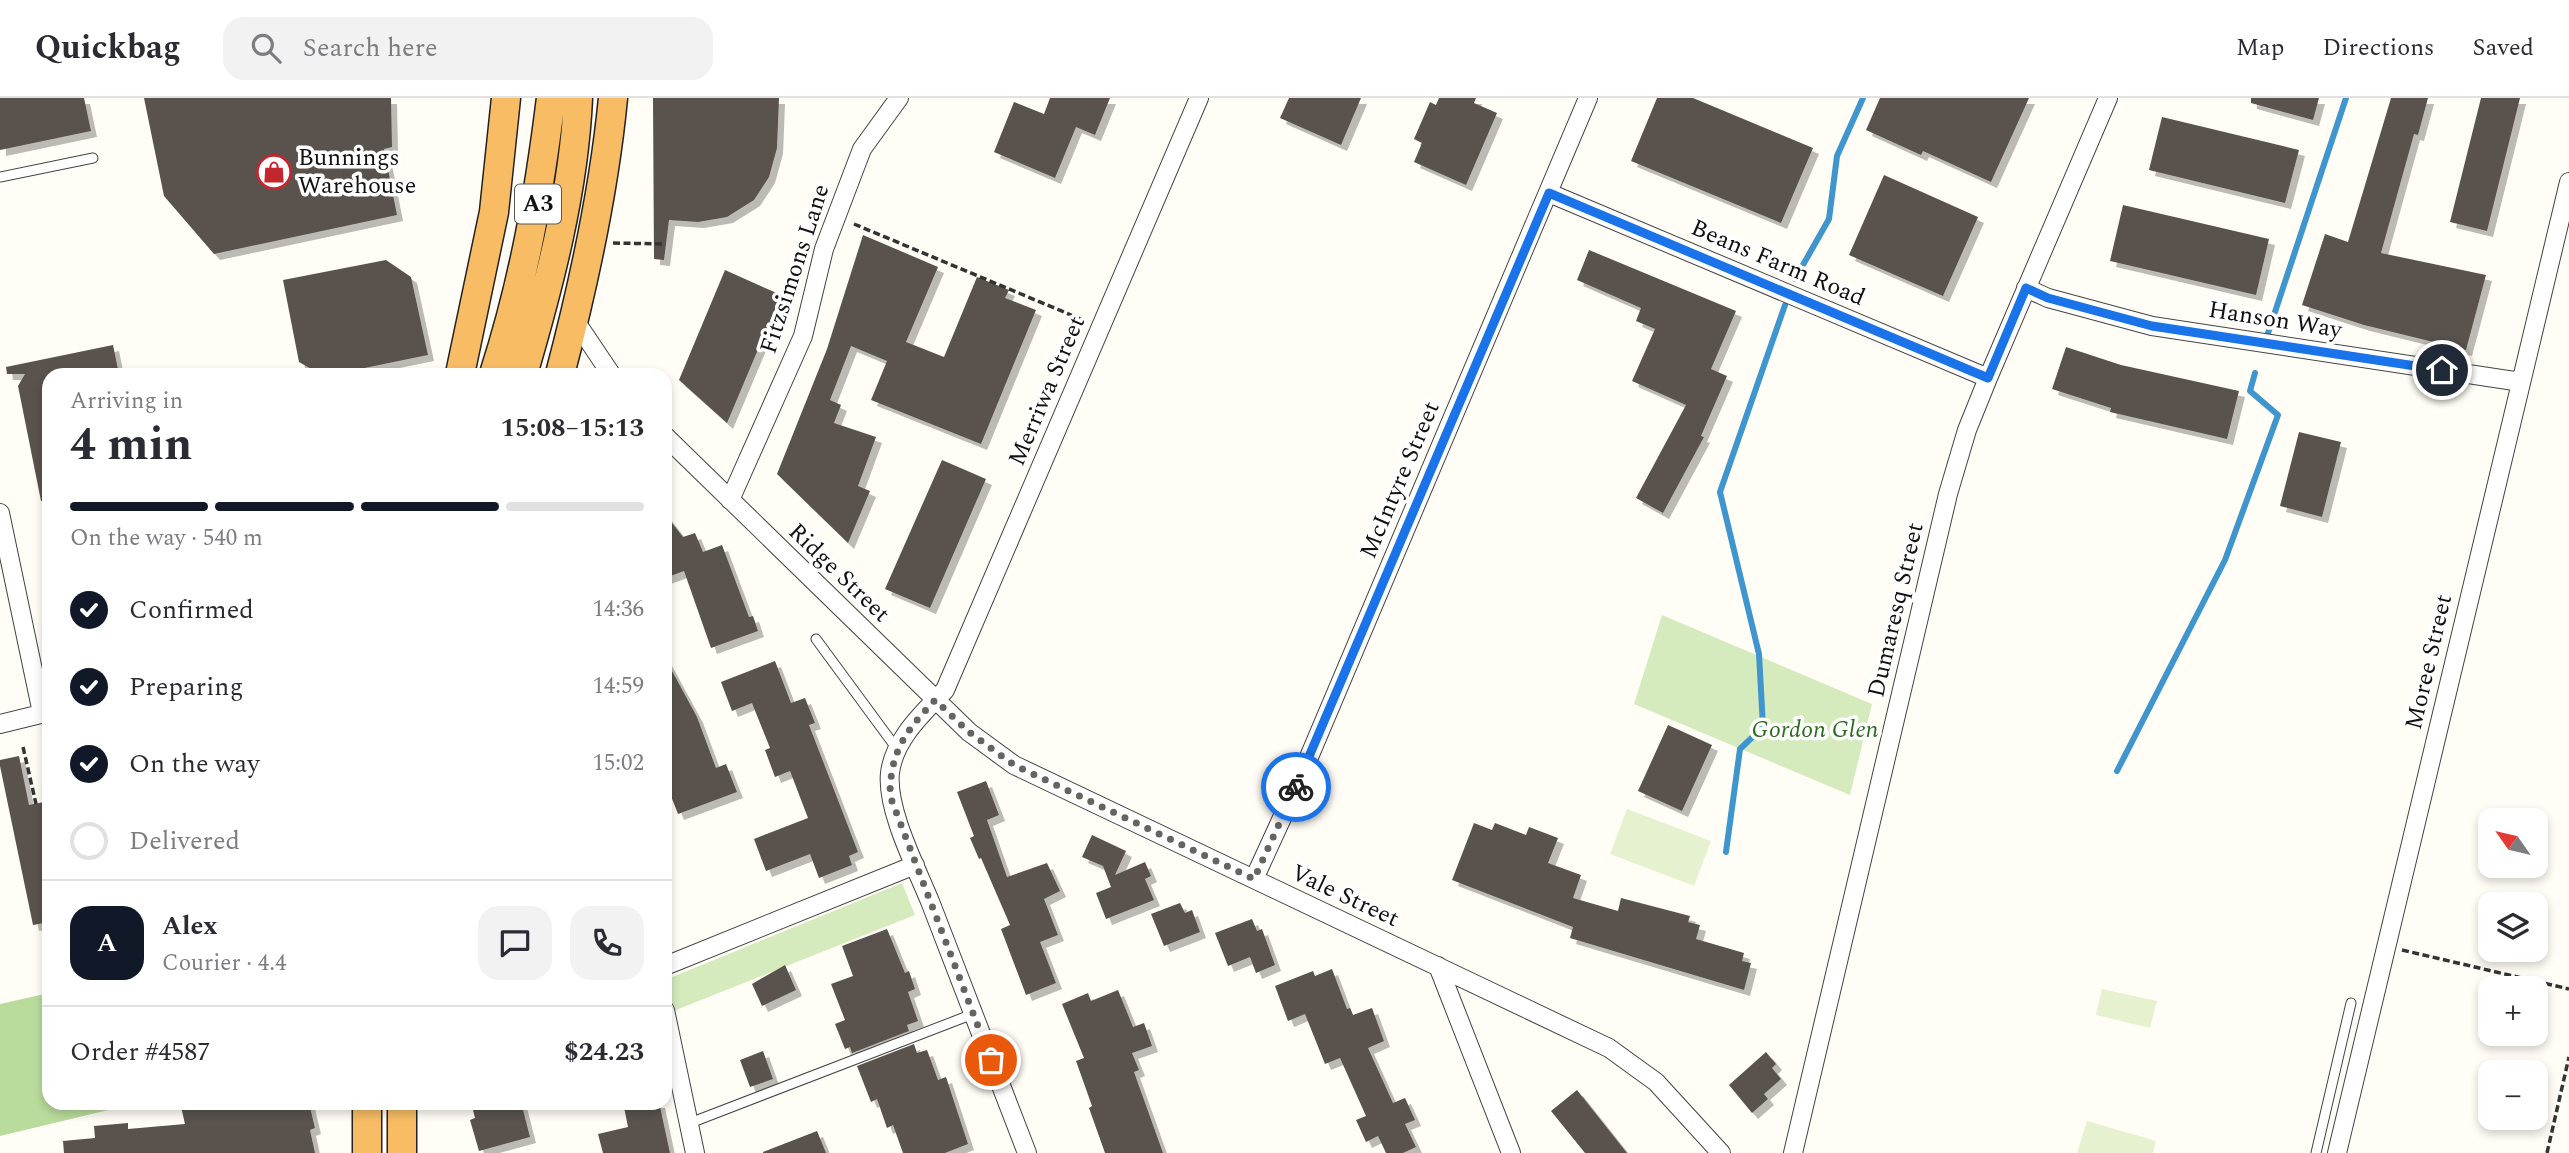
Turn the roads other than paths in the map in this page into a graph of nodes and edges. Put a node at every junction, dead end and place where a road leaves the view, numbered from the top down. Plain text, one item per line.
1 (506, 98) edge
2 (551, 98) edge
3 (578, 98) edge
4 (612, 98) edge
5 (899, 98) edge
6 (1199, 98) edge
7 (1588, 98) edge
8 (2108, 98) edge
9 (93, 159) dead end
10 (0, 177) edge
11 (2569, 182) edge
12 (1549, 193) junction
13 (2026, 288) junction
14 (574, 319) junction
15 (461, 368) edge
16 (496, 368) edge
17 (525, 368) edge
18 (562, 368) edge
19 (607, 368) edge
20 (1988, 378) junction
21 (2521, 382) junction
22 (672, 443) edge
23 (730, 500) junction
24 (0, 513) edge
25 (816, 639) dead end
26 (42, 700) edge
27 (935, 700) junction
28 (42, 714) edge
29 (0, 724) edge
30 (897, 749) junction
31 (915, 865) junction
32 (1254, 879) junction
33 (672, 963) edge
34 (1438, 966) junction
35 (2351, 1003) dead end
36 (973, 1014) junction
37 (672, 1041) edge
38 (367, 1110) edge
39 (402, 1110) edge
40 (690, 1122) junction
41 (367, 1153) edge
42 (402, 1153) edge
43 (695, 1153) edge
44 (1027, 1153) edge
45 (1511, 1153) edge
46 (1721, 1153) edge
47 (1793, 1153) edge
48 (2316, 1153) edge
49 (2337, 1153) edge

1 - 15 highway
2 - 16 highway, A3
3 - 17 highway, A3
4 - 14 highway
5 - 23 street, Fitzsimons Lane
6 - 27 street, Merriwa Street
7 - 12 street, McIntyre Street
8 - 13 street, Dumaresq Street
9 - 10 lane
11 - 21 street, Moree Street
12 - 20 street, Beans Farm Road
12 - 32 street, McIntyre Street
13 - 20 street, Dumaresq Street
13 - 21 street, Hanson Way
14 - 18 highway
14 - 19 street
20 - 47 street, Dumaresq Street
21 - 49 street, Moree Street
22 - 23 street, Ridge Street
23 - 27 street, Ridge Street
24 - 26 street
25 - 30 lane
27 - 30 street
27 - 32 street, Vale Street
28 - 29 street
30 - 31 street
31 - 33 street
31 - 36 street
32 - 34 street, Vale Street
34 - 45 street
34 - 46 street, Vale Street
35 - 48 lane
36 - 40 lane
36 - 44 street
37 - 40 street
38 - 41 highway
39 - 42 highway
40 - 43 street

